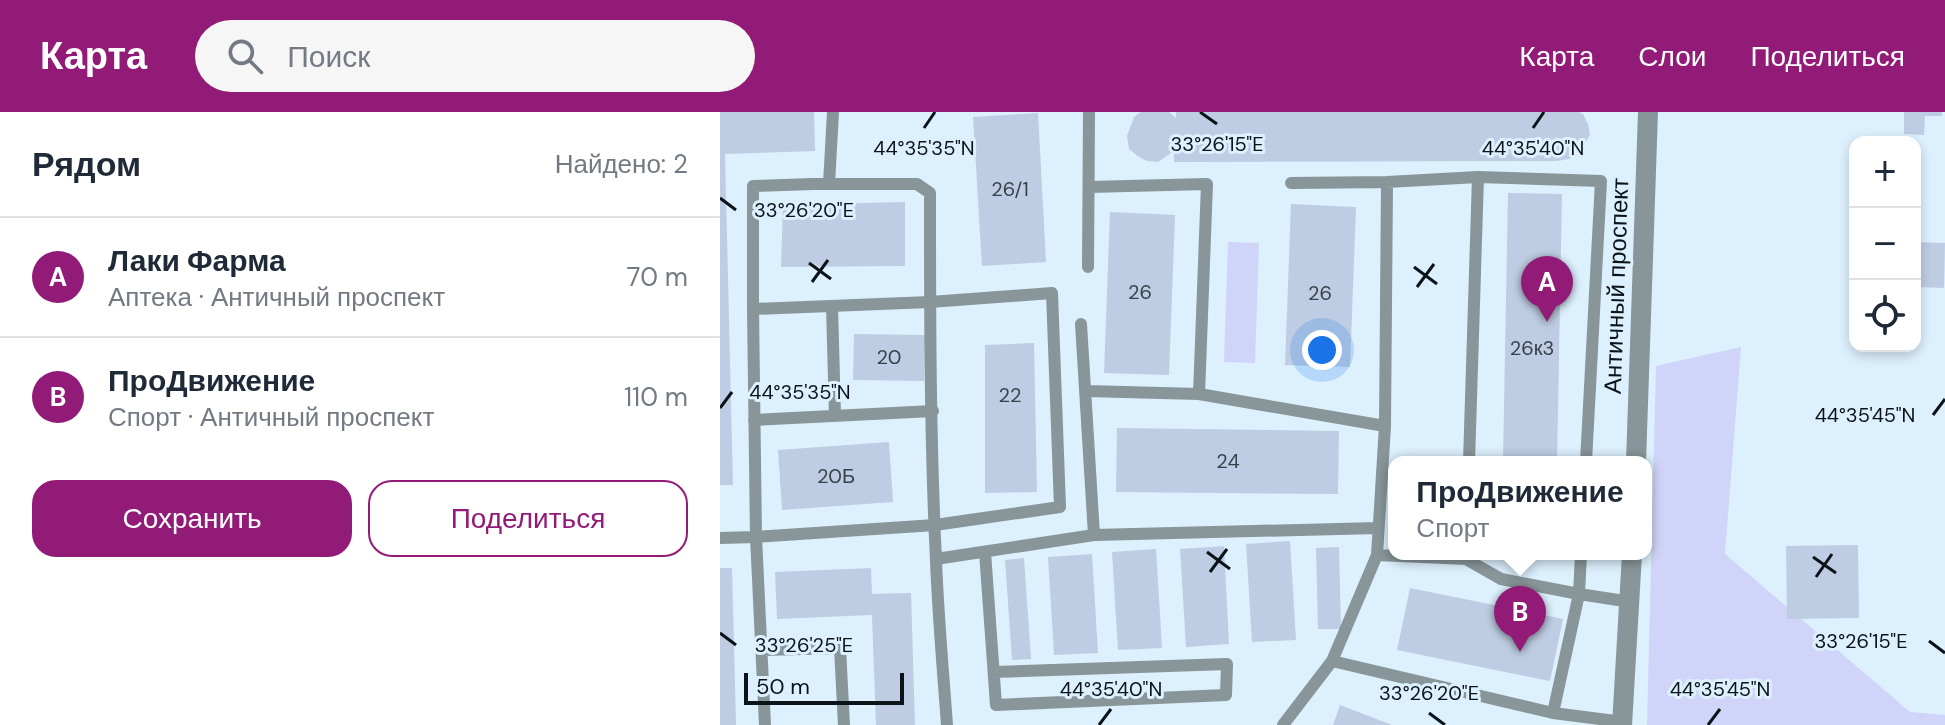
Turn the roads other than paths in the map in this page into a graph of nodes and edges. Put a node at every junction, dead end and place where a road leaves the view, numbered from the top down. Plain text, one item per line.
1 (833, 112) edge
2 (1089, 112) edge
3 (1648, 112) edge
4 (1478, 177) junction
5 (1387, 182) junction
6 (1291, 183) dead end
7 (829, 184) junction
8 (1089, 187) junction
9 (1088, 267) dead end
10 (930, 302) junction
11 (832, 306) junction
12 (753, 309) junction
13 (1081, 324) dead end
14 (1086, 391) junction
15 (1199, 394) junction
16 (933, 411) junction
17 (835, 416) junction
18 (754, 420) junction
19 (1385, 426) junction
20 (1469, 456) edge
21 (1586, 456) edge
22 (1636, 456) edge
23 (935, 525) junction
24 (1378, 528) junction
25 (1094, 535) junction
26 (756, 537) junction
27 (720, 538) edge
28 (985, 552) junction
29 (1377, 555) junction
30 (1388, 555) edge
31 (936, 559) junction
32 (1472, 560) edge
33 (1581, 560) edge
34 (1632, 560) edge
35 (1579, 594) junction
36 (1631, 602) junction
37 (762, 650) junction
38 (1332, 661) junction
39 (994, 672) junction
40 (1553, 713) junction
41 (1622, 724) edge
42 (765, 725) edge
43 (844, 725) edge
44 (947, 725) edge
45 (1283, 725) edge

1 - 7 lane
2 - 8 lane
3 - 22 street, Античный проспект
4 - 5 lane
4 - 20 lane
4 - 21 lane
5 - 6 lane
5 - 19 lane
7 - 10 lane
7 - 12 lane
8 - 9 lane
8 - 15 lane
10 - 11 lane
10 - 16 lane
10 - 23 lane
11 - 12 lane
11 - 17 lane
12 - 18 lane
13 - 14 lane
14 - 15 lane
14 - 25 lane
15 - 19 lane
16 - 17 lane
16 - 23 lane
17 - 18 lane
18 - 26 lane
19 - 24 lane
23 - 26 lane
23 - 31 lane
24 - 25 lane
24 - 29 lane
25 - 28 lane
26 - 27 lane
26 - 37 lane
28 - 31 lane
28 - 39 lane
29 - 30 lane
29 - 38 lane
31 - 44 lane
32 - 35 lane
33 - 35 lane
34 - 36 street
35 - 36 lane
35 - 40 lane
36 - 41 street
37 - 42 lane
37 - 43 lane
38 - 40 lane
38 - 45 lane
39 - 39 lane
40 - 41 lane

